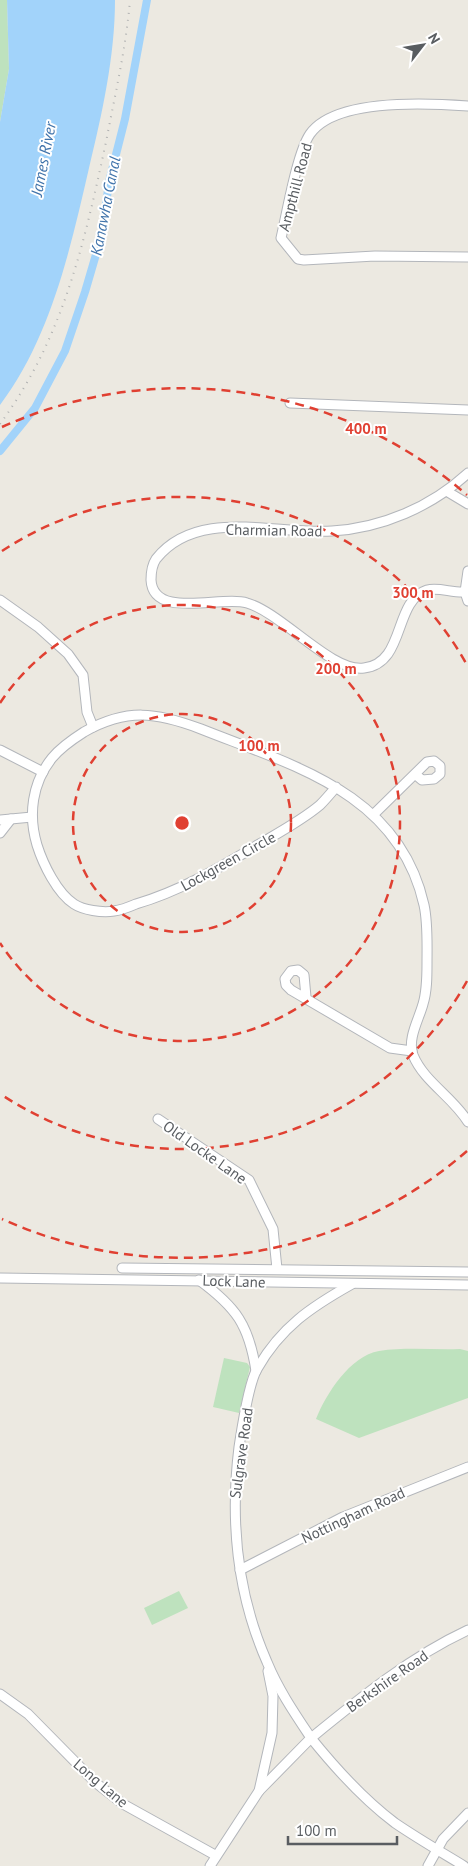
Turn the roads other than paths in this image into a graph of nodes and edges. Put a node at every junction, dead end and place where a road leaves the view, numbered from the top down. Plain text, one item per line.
1 (468, 106) edge
2 (468, 257) edge
3 (290, 403) dead end
4 (468, 410) edge
5 (468, 473) edge
6 (448, 492) junction
7 (468, 504) edge
8 (468, 571) edge
9 (465, 592) junction
10 (0, 600) edge
11 (468, 602) edge
12 (93, 727) junction
13 (0, 750) edge
14 (43, 772) junction
15 (415, 774) dead end
16 (336, 787) junction
17 (374, 814) junction
18 (32, 817) junction
19 (11, 819) junction
20 (0, 820) edge
21 (0, 833) edge
22 (306, 996) dead end
23 (412, 1051) junction
24 (158, 1119) dead end
25 (468, 1122) edge
26 (122, 1268) dead end
27 (277, 1269) junction
28 (468, 1272) edge
29 (380, 1273) junction
30 (0, 1278) edge
31 (198, 1280) junction
32 (380, 1283) junction
33 (352, 1284) junction
34 (468, 1285) edge
35 (256, 1371) junction
36 (468, 1466) edge
37 (240, 1570) junction
38 (468, 1630) edge
39 (267, 1664) junction
40 (0, 1694) edge
41 (311, 1738) junction
42 (259, 1791) junction
43 (468, 1813) edge
44 (436, 1848) junction
45 (215, 1855) junction
46 (210, 1866) edge
47 (428, 1866) edge
48 (464, 1866) edge

1 - 2 street, Ampthill Road
3 - 4 street
5 - 6 street, Charmian Road
6 - 7 street
6 - 9 street, Charmian Road
8 - 9 street
9 - 11 street
10 - 12 street
12 - 14 street, Lockgreen Circle
12 - 16 street, Lockgreen Circle
13 - 14 street
14 - 18 street, Lockgreen Circle
15 - 17 street
16 - 17 street, Lockgreen Circle
16 - 18 street, Lockgreen Circle
17 - 23 street, Lockgreen Circle
18 - 19 street
19 - 20 street
19 - 21 street
22 - 23 street
23 - 25 street
24 - 27 street, Old Locke Lane
26 - 27 street
27 - 29 street
28 - 29 street
29 - 32 street
30 - 31 street, Lock Lane
31 - 33 street, Lock Lane
31 - 35 street
32 - 33 street, Lock Lane
32 - 34 street, Lock Lane
33 - 35 street, Sulgrave Road
35 - 37 street, Sulgrave Road
36 - 37 street, Nottingham Road
37 - 39 street, Sulgrave Road
38 - 41 street, Berkshire Road
39 - 41 street, Sulgrave Road
39 - 42 street, Sulgrave Road
40 - 45 street, Long Lane
41 - 42 street, Sulgrave Road
41 - 44 street
42 - 45 street, Sulgrave Road
43 - 44 street
44 - 47 street
44 - 48 street
45 - 46 street, Sulgrave Road

